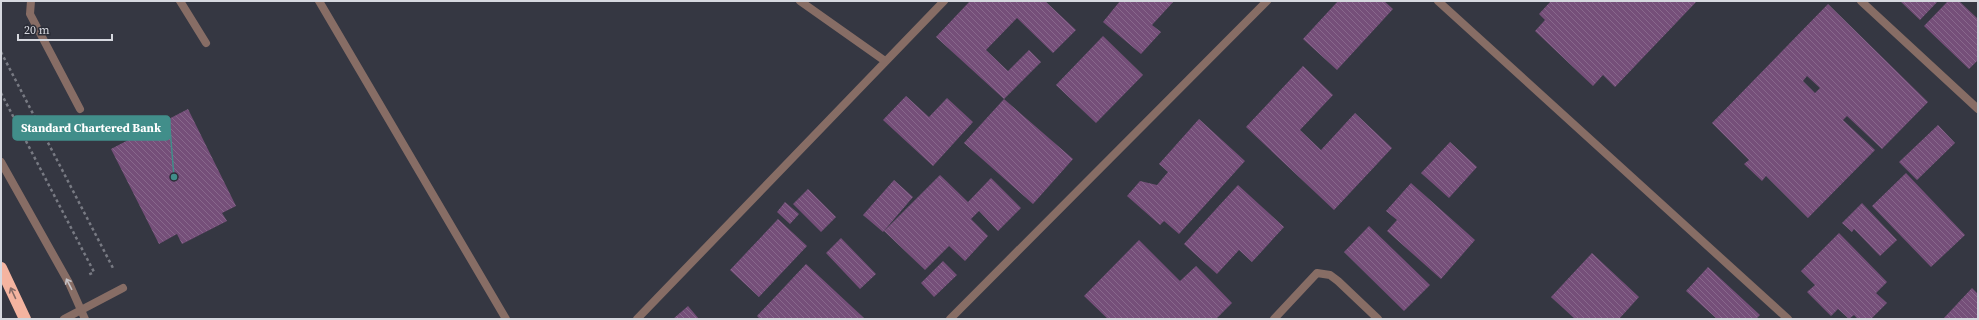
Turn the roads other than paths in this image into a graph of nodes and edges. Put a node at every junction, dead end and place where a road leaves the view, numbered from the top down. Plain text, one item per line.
1 (31, 1) edge
2 (180, 1) edge
3 (319, 1) edge
4 (800, 1) edge
5 (944, 1) edge
6 (1268, 1) edge
7 (1438, 1) edge
8 (1861, 1) edge
9 (206, 43) dead end
10 (885, 61) junction
11 (80, 109) dead end
12 (1978, 109) edge
13 (1, 162) edge
14 (1, 268) edge
15 (123, 288) road end
16 (25, 319) edge
17 (64, 319) edge
18 (85, 319) edge
19 (506, 319) edge
20 (637, 319) edge
21 (950, 319) edge
22 (1274, 319) edge
23 (1378, 319) edge
24 (1788, 319) edge

1 - 11 street
2 - 9 street
3 - 19 street
4 - 10 street
5 - 10 street
6 - 21 street
7 - 24 street
8 - 12 street
10 - 20 street
18 -> 13 street
16 -> 14 highway
15 - 17 street, bridge
22 - 23 street

